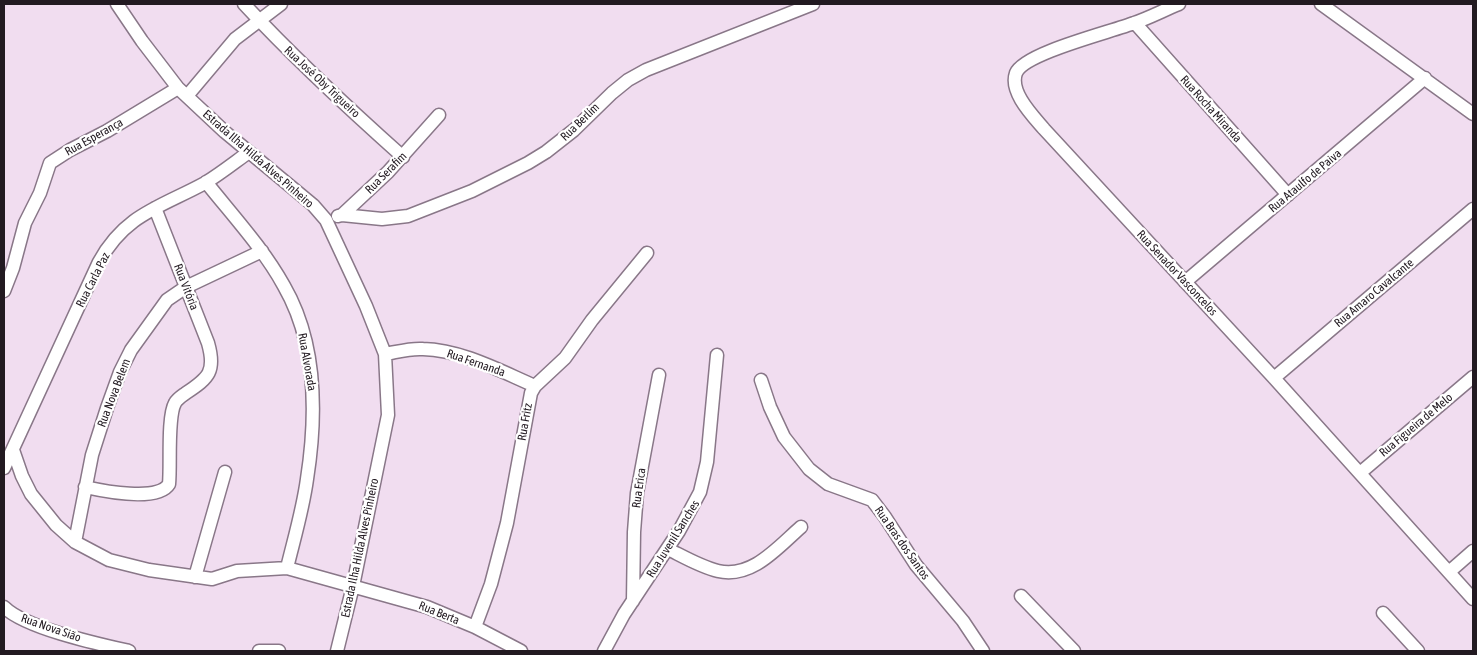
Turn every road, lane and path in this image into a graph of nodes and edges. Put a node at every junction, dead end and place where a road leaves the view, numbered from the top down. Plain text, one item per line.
1 (117, 4) edge
2 (244, 4) edge
3 (281, 4) edge
4 (813, 4) edge
5 (1179, 4) edge
6 (1321, 4) edge
7 (259, 21) junction
8 (1134, 23) junction
9 (1425, 78) junction
10 (182, 92) junction
11 (1473, 114) edge
12 (439, 115) dead end
13 (249, 152) junction
14 (403, 157) junction
15 (206, 182) junction
16 (1288, 195) junction
17 (155, 208) junction
18 (1473, 209) edge
19 (342, 215) junction
20 (326, 220) junction
21 (262, 251) junction
22 (647, 253) dead end
23 (1185, 282) junction
24 (186, 287) junction
25 (4, 291) edge
26 (384, 354) junction
27 (717, 356) dead end
28 (659, 375) dead end
29 (1473, 377) edge
30 (1274, 378) junction
31 (761, 380) dead end
32 (536, 386) junction
33 (13, 450) junction
34 (4, 468) edge
35 (225, 472) dead end
36 (1360, 473) junction
37 (85, 487) junction
38 (801, 527) dead end
39 (75, 542) junction
40 (668, 549) junction
41 (1473, 551) edge
42 (287, 568) junction
43 (1449, 572) junction
44 (195, 577) junction
45 (353, 586) junction
46 (1020, 596) dead end
47 (1473, 599) edge
48 (633, 601) junction
49 (4, 607) edge
50 (1383, 612) dead end
51 (475, 627) junction
52 (129, 651) edge
53 (259, 651) edge
54 (280, 651) edge
55 (336, 651) edge
56 (521, 651) edge
57 (604, 651) edge
58 (983, 651) edge
59 (1074, 651) edge
60 (1418, 651) edge

1 - 10 street, Estrada Ilha Hilda Alves Pinheiro
2 - 7 street, Rua José Oby Trigueiro
3 - 7 street, Rua Esperança
4 - 19 street, Rua Berlím
5 - 8 street, Rua Senador Vasconcelos
6 - 9 street
7 - 10 street, Rua Esperança
7 - 14 street, Rua José Oby Trigueiro
8 - 16 street, Rua Rocha Miranda
8 - 23 street, Rua Senador Vasconcelos
9 - 11 street
9 - 16 street, Rua Ataulfo de Paiva
10 - 13 street, Estrada Ilha Hilda Alves Pinheiro
10 - 25 street, Rua Esperança
12 - 14 street, Rua Serafim
13 - 15 street, Rua Carla Paz
13 - 20 street, Estrada Ilha Hilda Alves Pinheiro
14 - 19 street, Rua Serafim
15 - 17 street, Rua Carla Paz
15 - 21 street, Rua Alvorada
16 - 23 street, Rua Ataulfo de Paiva
17 - 24 street, Rua Vitória
17 - 33 street, Rua Carla Paz
18 - 30 street, Rua Amaro Cavalcante
19 - 20 street, Rua Serafim
20 - 26 street, Estrada Ilha Hilda Alves Pinheiro
21 - 24 street, Rua Nova Belem
21 - 42 street, Rua Alvorada
22 - 32 street, Rua Fritz
23 - 30 street, Rua Senador Vasconcelos
24 - 37 street, Rua Nova Belem
24 - 37 street, Rua Vitória
26 - 32 street, Rua Fernanda
26 - 45 street, Estrada Ilha Hilda Alves Pinheiro
27 - 40 street, Rua Juvenil Sanches
28 - 48 street, Rua Erica
29 - 36 street, Rua Figueira de Melo
30 - 36 street, Rua Senador Vasconcelos
31 - 58 street, Rua Bras dos Santos
32 - 51 street, Rua Fritz
33 - 34 street, Rua Carla Paz
33 - 39 street, Rua Berta
35 - 44 street
36 - 43 street, Rua Senador Vasconcelos
37 - 39 street, Rua Nova Belem
38 - 40 street
39 - 44 street, Rua Berta
40 - 48 street, Rua Juvenil Sanches
41 - 43 street
42 - 44 street, Rua Berta
42 - 45 street, Rua Berta
43 - 47 street, Rua Senador Vasconcelos
45 - 51 street, Rua Berta
45 - 55 street, Estrada Ilha Hilda Alves Pinheiro
46 - 59 street
48 - 57 street, Rua Juvenil Sanches
49 - 52 street, Rua Nova Sião
50 - 60 street
51 - 56 street, Rua Berta
53 - 54 street

